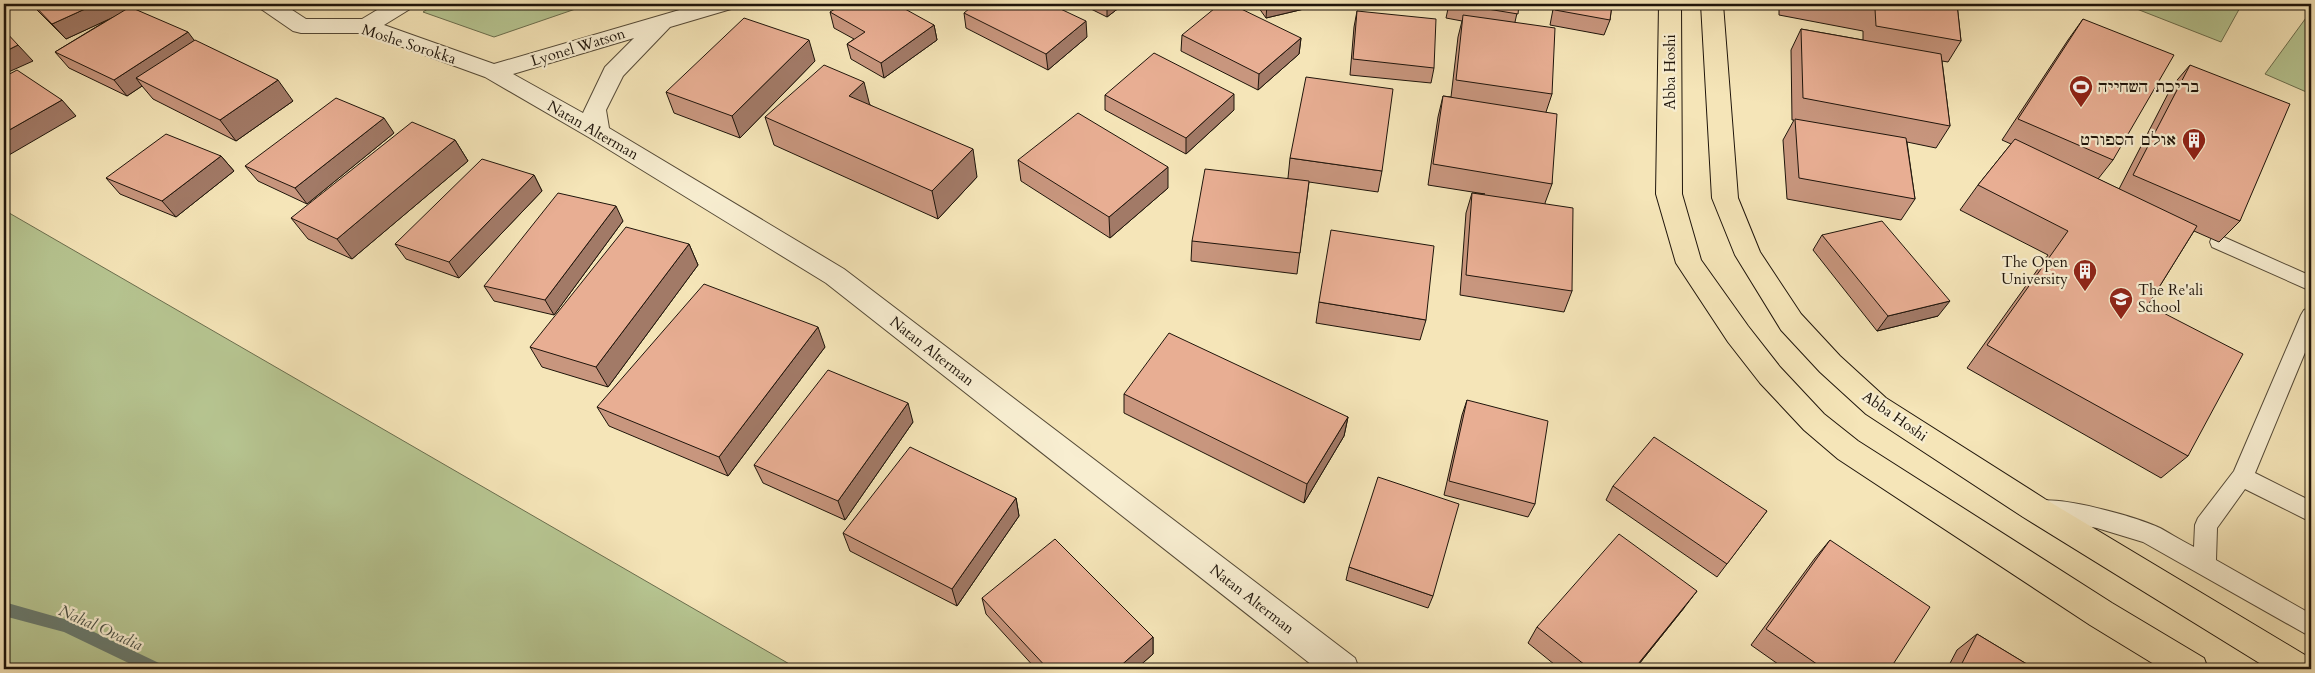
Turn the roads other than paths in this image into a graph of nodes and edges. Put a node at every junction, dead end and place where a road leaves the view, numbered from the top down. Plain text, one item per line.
1 (269, 4) edge
2 (402, 4) edge
3 (722, 4) edge
4 (1670, 4) edge
5 (1712, 4) edge
6 (663, 21) junction
7 (366, 26) junction
8 (493, 72) junction
9 (598, 132) junction
10 (2220, 242) dead end
11 (2311, 284) edge
12 (2311, 316) edge
13 (2307, 340) edge
14 (2242, 477) junction
15 (2034, 508) junction
16 (2311, 512) edge
17 (2204, 564) junction
18 (2311, 626) edge
19 (1344, 669) edge
20 (2192, 669) edge
21 (2298, 669) edge

1 - 7 street, Moshe Sorokka
2 - 7 street
3 - 6 street, Lyonel Watson
4 - 20 main road, Abba Hoshi
5 - 15 main road, Abba Hoshi
6 - 8 street, Lyonel Watson
6 - 9 street, Lyonel Watson
7 - 8 street, Moshe Sorokka
8 - 9 street, Natan Alterman
9 - 19 street, Natan Alterman
10 - 11 lane
12 - 13 lane
13 - 14 lane
14 - 16 lane
14 - 17 lane
15 - 17 lane
15 - 21 main road, Abba Hoshi
17 - 18 lane

